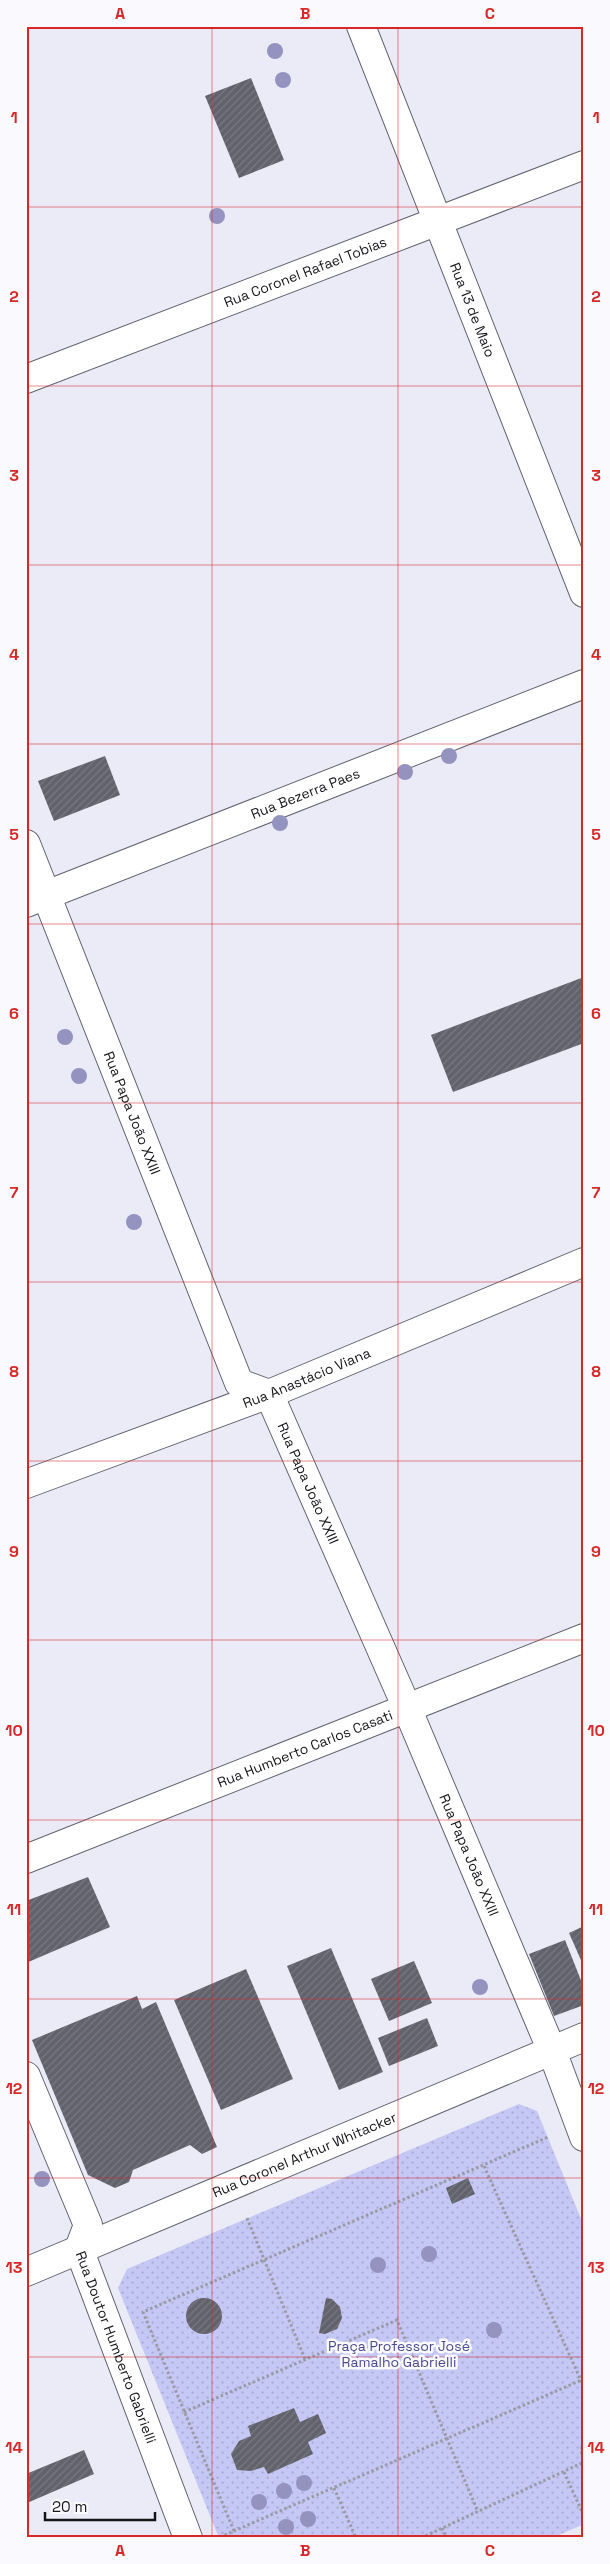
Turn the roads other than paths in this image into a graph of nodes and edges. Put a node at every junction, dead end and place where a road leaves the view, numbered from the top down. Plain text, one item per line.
1 (360, 26) edge
2 (584, 165) edge
3 (436, 223) junction
4 (26, 379) edge
5 (584, 593) edge
6 (584, 684) edge
7 (26, 844) edge
8 (36, 899) edge
9 (584, 1262) edge
10 (269, 1394) junction
11 (26, 1484) edge
12 (584, 1638) edge
13 (407, 1708) junction
14 (26, 1859) edge
15 (584, 2037) edge
16 (552, 2051) junction
17 (26, 2076) edge
18 (584, 2137) edge
19 (79, 2249) junction
20 (26, 2272) edge
21 (188, 2538) edge

1 - 3 street, Rua 13 de Maio
2 - 3 street, Rua Coronel Rafael Tobias
3 - 4 street, Rua Coronel Rafael Tobias
3 - 5 street, Rua 13 de Maio
6 - 8 street, Rua Bezerra Paes
7 - 8 street, Rua Papa João XXIII
8 - 10 street, Rua Papa João XXIII
9 - 10 street, Rua Anastácio Viana
10 - 11 street, Rua Anastácio Viana
10 - 13 street, Rua Papa João XXIII
12 - 13 street, Rua Humberto Carlos Casati
13 - 14 street, Rua Humberto Carlos Casati
13 - 16 street, Rua Papa João XXIII
15 - 16 street, Rua Coronel Arthur Whitacker
16 - 18 street, Rua Papa João XXIII
16 - 19 street, Rua Coronel Arthur Whitacker
17 - 19 street, Rua Doutor Humberto Gabrielli
19 - 20 street, Rua Coronel Arthur Whitacker
19 - 21 street, Rua Doutor Humberto Gabrielli

